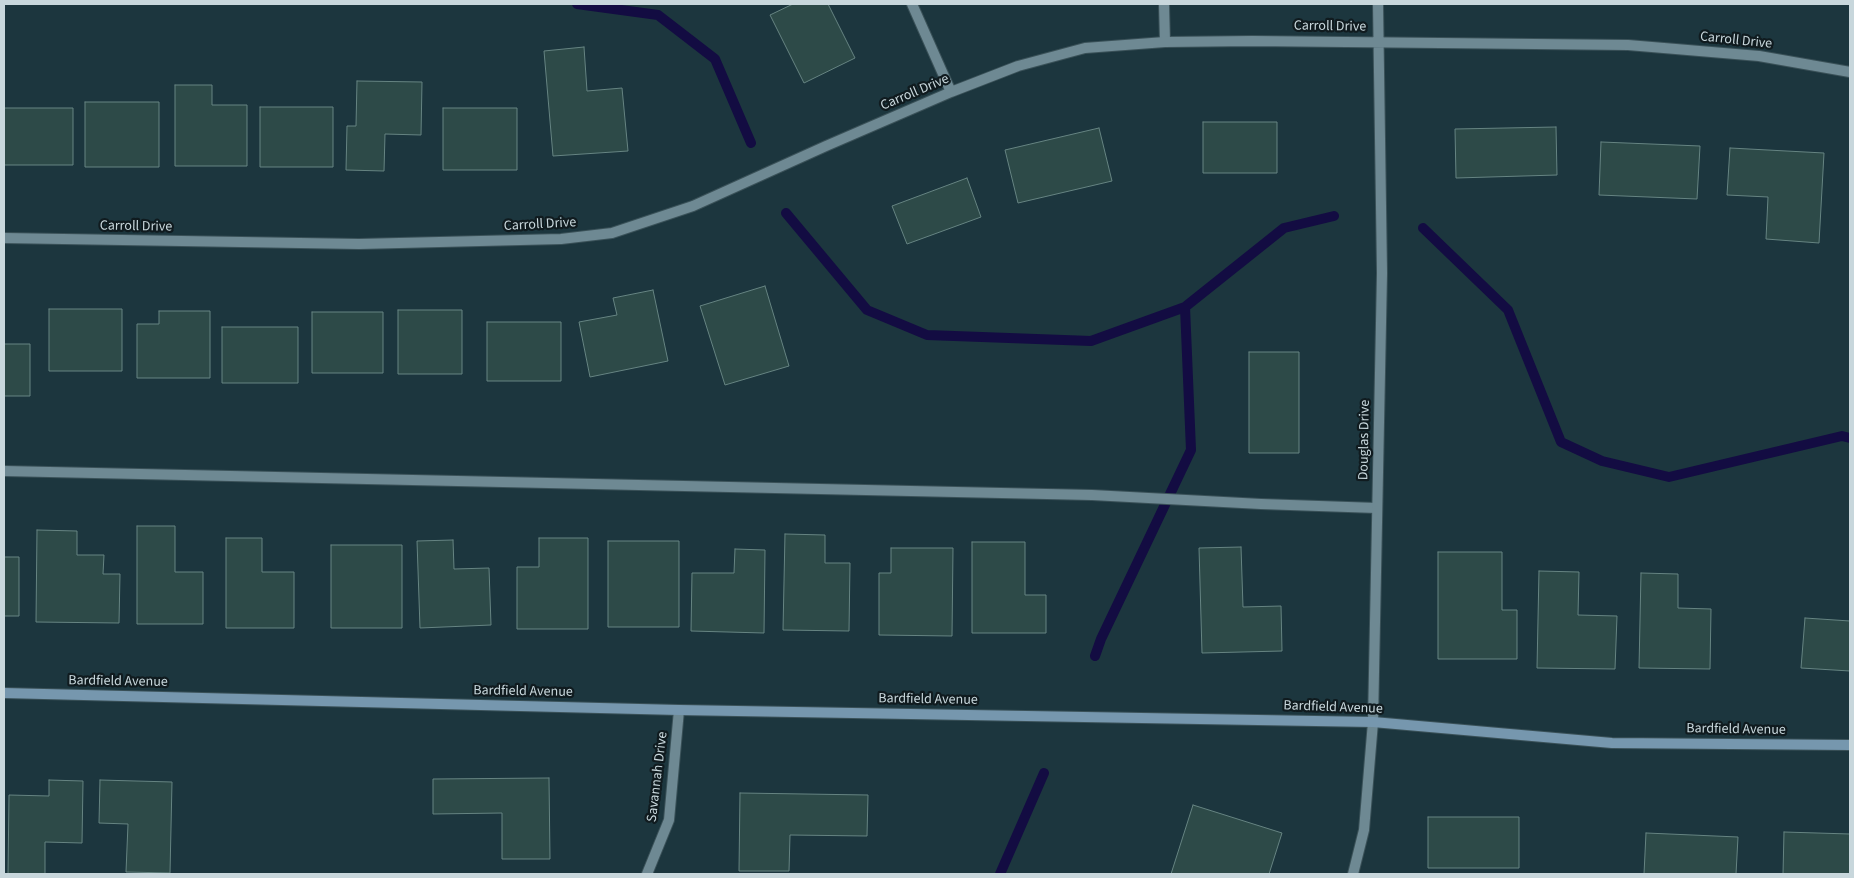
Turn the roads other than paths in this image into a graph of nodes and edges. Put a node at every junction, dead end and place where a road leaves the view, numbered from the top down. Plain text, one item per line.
1 (912, 4) edge
2 (1164, 4) edge
3 (1378, 4) edge
4 (1165, 42) junction
5 (1378, 42) junction
6 (1850, 72) edge
7 (951, 92) junction
8 (4, 238) edge
9 (4, 471) edge
10 (1377, 508) junction
11 (4, 693) edge
12 (679, 710) junction
13 (1373, 722) junction
14 (1850, 745) edge
15 (647, 874) edge
16 (1353, 874) edge

1 - 7 street
2 - 4 street
3 - 5 street, Douglas Drive
4 - 5 street, Carroll Drive
4 - 7 street, Carroll Drive
5 - 6 street, Carroll Drive
5 - 10 street, Douglas Drive
7 - 8 street, Carroll Drive
9 - 10 street
10 - 13 street, Douglas Drive
11 - 12 street, Bardfield Avenue
12 - 13 street, Bardfield Avenue
12 - 15 street, Savannah Drive
13 - 14 street, Bardfield Avenue
13 - 16 street, Douglas Drive

